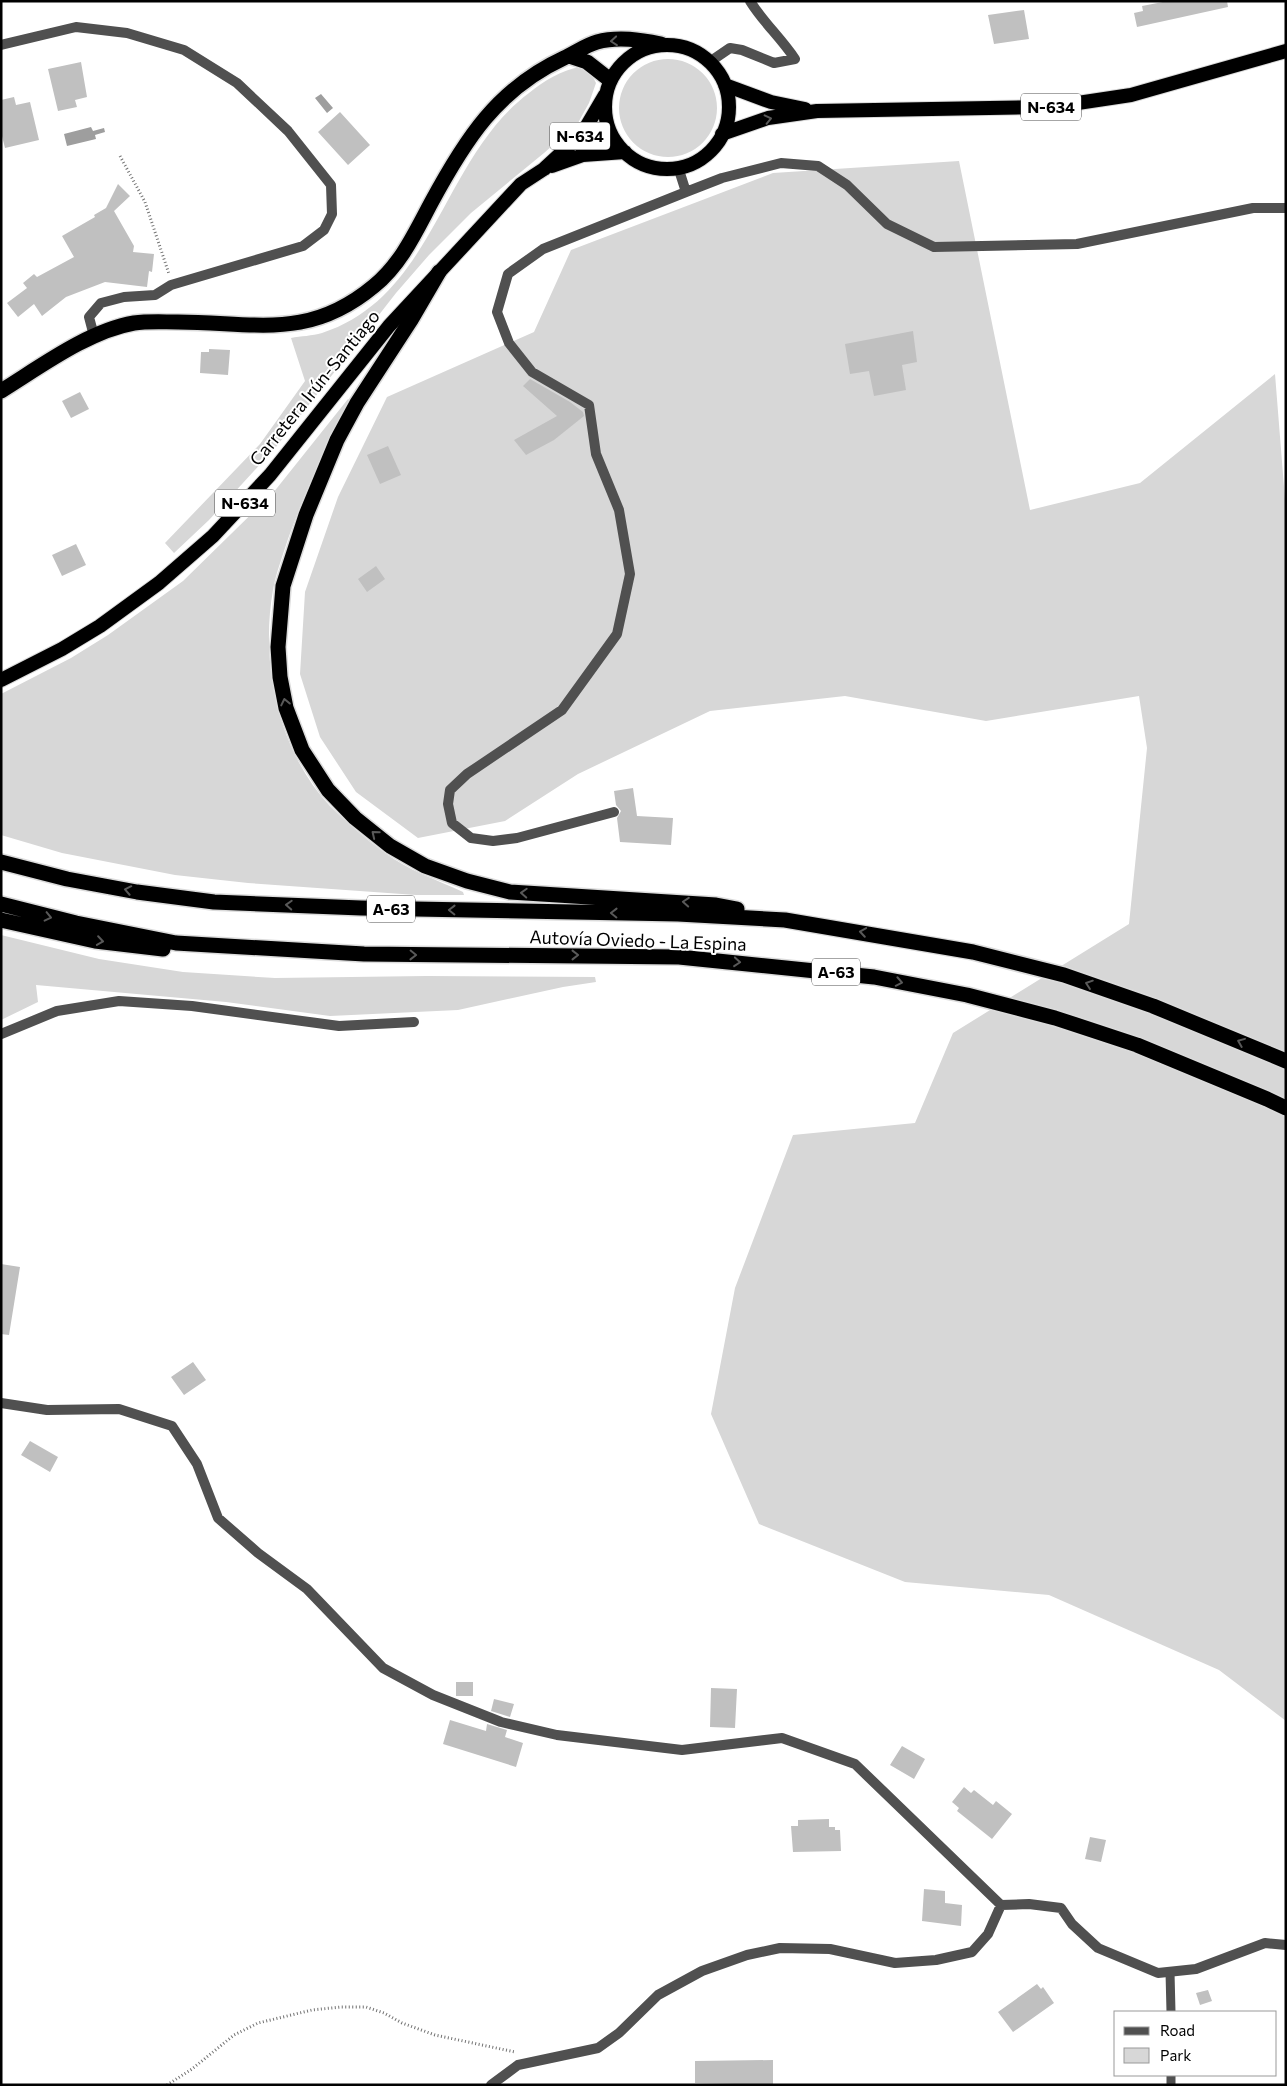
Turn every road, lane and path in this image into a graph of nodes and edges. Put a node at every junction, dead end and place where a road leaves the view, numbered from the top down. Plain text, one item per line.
1 (750, 1) edge
2 (661, 44) junction
3 (1, 45) edge
4 (1286, 51) edge
5 (569, 56) junction
6 (711, 61) junction
7 (610, 80) junction
8 (725, 85) junction
9 (605, 95) junction
10 (816, 111) junction
11 (722, 134) junction
12 (625, 152) junction
13 (120, 156) dead end
14 (544, 169) junction
15 (679, 170) junction
16 (686, 192) junction
17 (1286, 208) edge
18 (439, 272) junction
19 (172, 285) junction
20 (94, 336) junction
21 (1, 391) edge
22 (1, 680) edge
23 (614, 812) dead end
24 (1, 862) edge
25 (1, 904) edge
26 (1, 920) edge
27 (785, 920) junction
28 (364, 954) junction
29 (414, 1022) dead end
30 (1, 1034) edge
31 (1286, 1061) edge
32 (1286, 1108) edge
33 (1, 1404) edge
34 (1002, 1905) junction
35 (1286, 1945) edge
36 (1170, 1972) junction
37 (1171, 2011) edge
38 (544, 2060) junction
39 (167, 2085) edge
40 (492, 2085) edge

1 - 6 street
2 -> 5 highway
2 - 6 highway, N-634
2 - 7 highway, N-634
3 - 19 street
4 - 10 highway, N-634
5 - 7 highway
5 - 20 highway
6 - 8 highway
7 - 9 highway, N-634
8 - 10 highway, N-634
8 - 11 highway
9 - 12 highway, N-634
9 - 14 highway, Carretera Irún-Santiago / N-634
11 -> 10 highway, N-634
11 - 15 highway
12 - 14 highway, Carretera Irún-Santiago / N-634
12 - 15 highway, N-634
13 - 19 path
14 - 18 highway, Carretera Irún-Santiago / N-634
15 - 16 street
16 - 17 street
16 - 23 street
18 - 22 highway, Carretera Irún-Santiago / N-634
27 -> 18 highway
19 - 20 street
20 - 21 highway
27 -> 24 highway, Autovía Oviedo - La Espina / A-63
25 -> 28 highway, Autovía Oviedo - La Espina / A-63
26 -> 28 highway
31 -> 27 highway, Autovía Oviedo - La Espina / A-63
28 -> 32 highway, Autovía Oviedo - La Espina / A-63
29 - 30 street
33 - 34 street
34 - 36 street
34 - 38 street
35 - 36 street
36 - 37 lane
38 - 39 path
38 - 40 street

